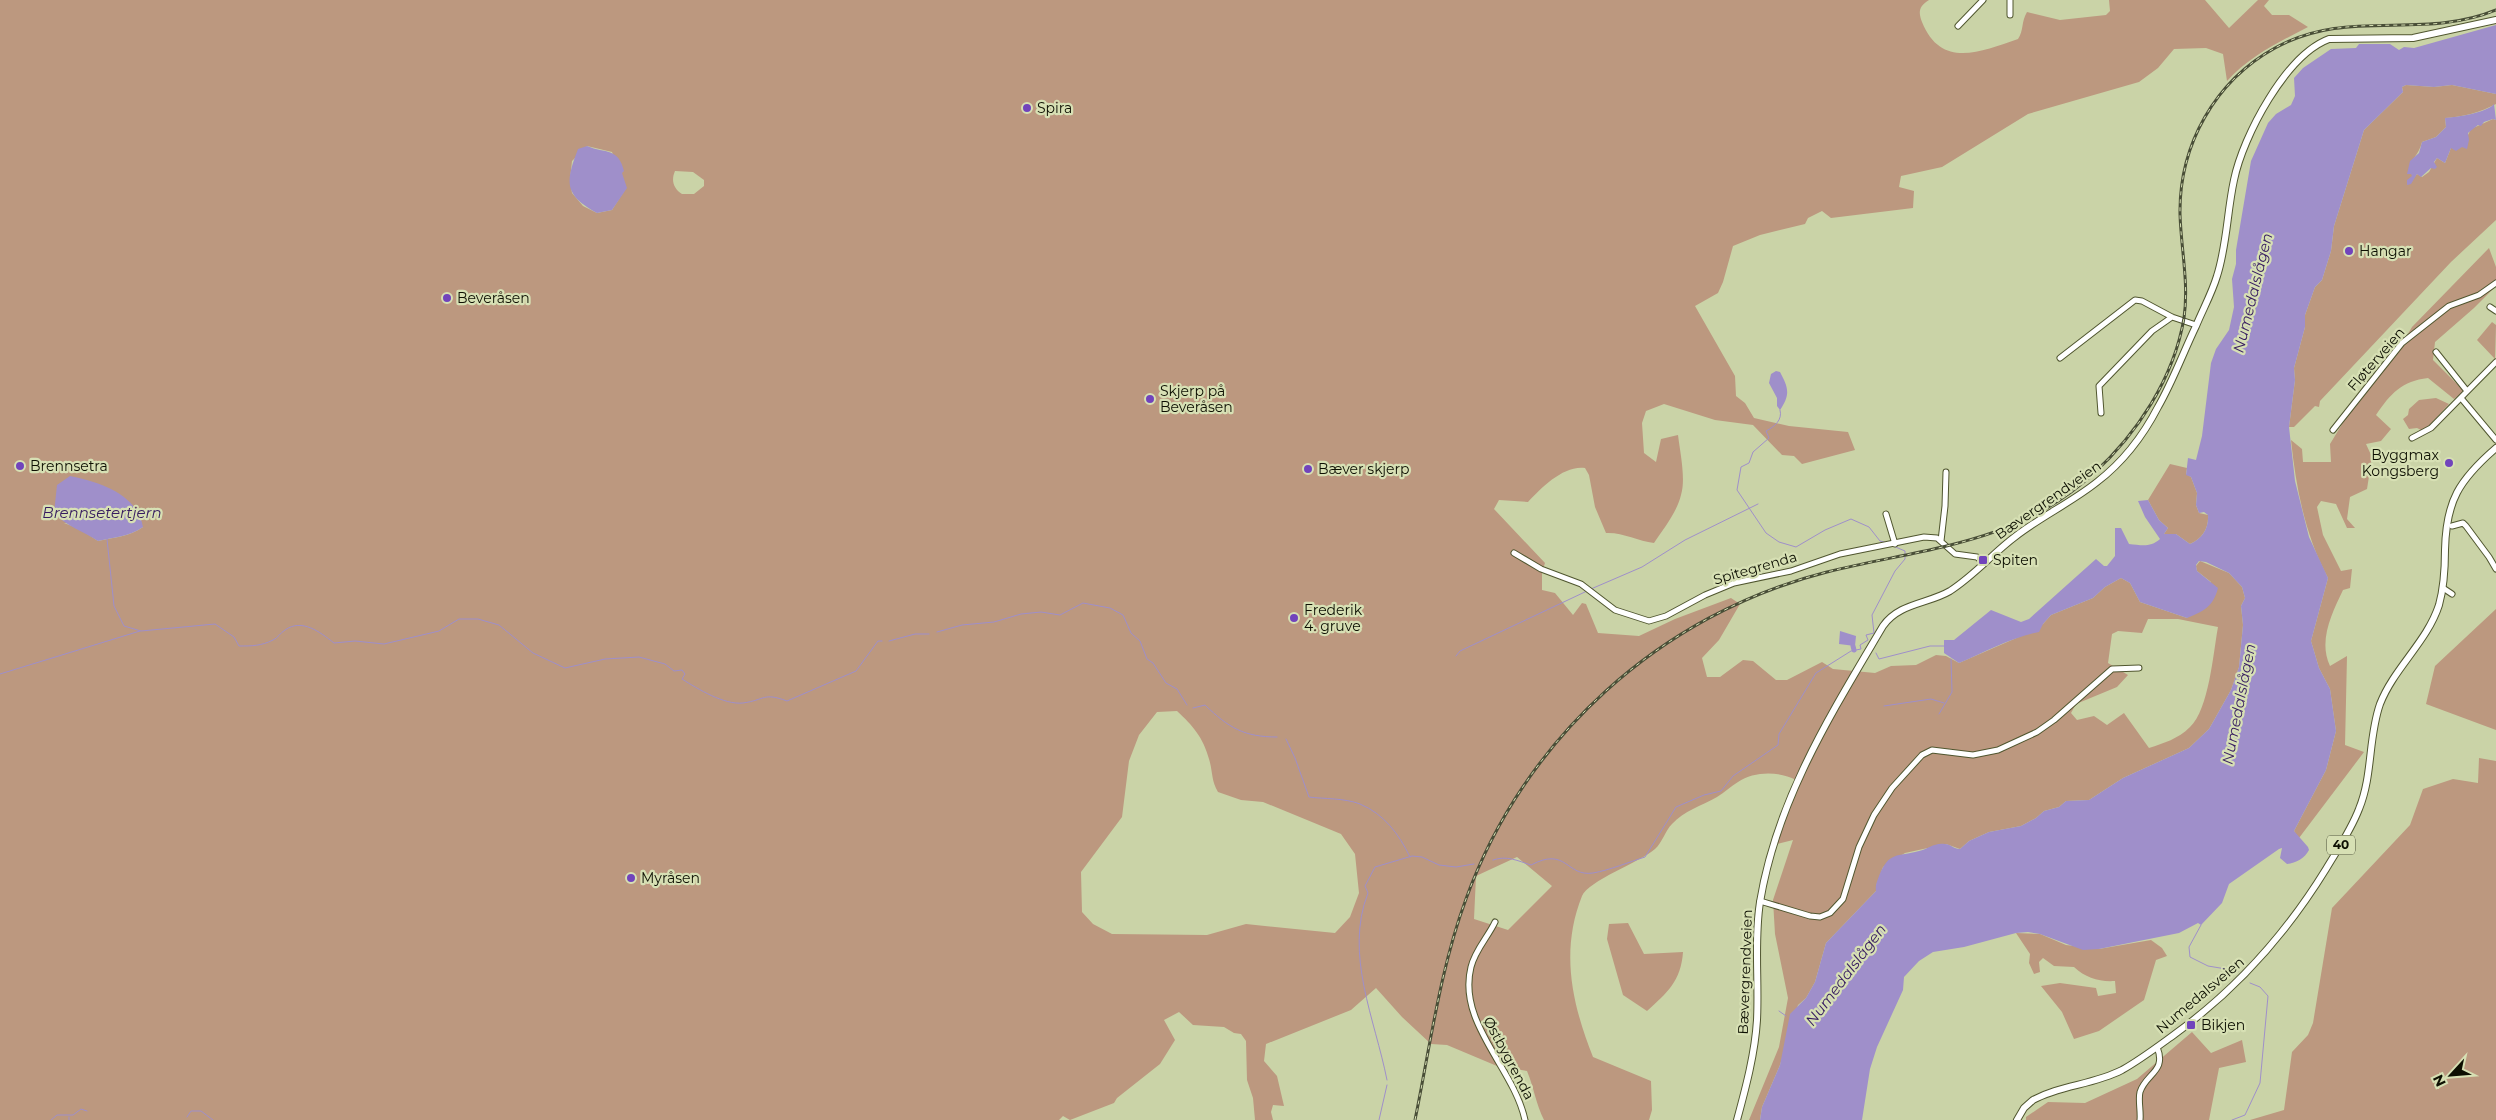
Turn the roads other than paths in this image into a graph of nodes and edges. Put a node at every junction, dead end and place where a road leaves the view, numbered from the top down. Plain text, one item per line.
1 (1983, 0) edge
2 (2010, 0) edge
3 (2010, 16) dead end
4 (2496, 20) edge
5 (1958, 26) dead end
6 (2496, 283) edge
7 (2490, 307) dead end
8 (2496, 311) edge
9 (2172, 317) junction
10 (2196, 325) junction
11 (2436, 352) dead end
12 (2060, 358) dead end
13 (2496, 362) edge
14 (2467, 392) junction
15 (2461, 398) junction
16 (2101, 413) dead end
17 (2333, 430) dead end
18 (2412, 438) dead end
19 (2496, 440) edge
20 (2496, 448) edge
21 (1946, 472) dead end
22 (1886, 514) dead end
23 (2452, 526) dead end
24 (1941, 541) junction
25 (1895, 544) junction
26 (1514, 553) dead end
27 (1984, 563) junction
28 (2496, 569) edge
29 (2443, 588) junction
30 (2452, 594) dead end
31 (2139, 668) dead end
32 (1760, 901) junction
33 (1495, 922) dead end
34 (2157, 1047) junction
35 (1525, 1120) edge
36 (1736, 1120) edge
37 (2017, 1120) edge
38 (2140, 1120) edge

1 - 5 street
2 - 3 street
4 - 10 main road, Bævergrendveien
6 - 17 street, Fløterveien
7 - 8 street
9 - 10 street
9 - 12 street
9 - 16 street
10 - 27 main road, Bævergrendveien
11 - 14 street
13 - 14 street
14 - 15 street
15 - 18 street
15 - 19 street
20 - 29 main road, Numedalsveien / 40
21 - 24 street
22 - 25 street
23 - 28 street
24 - 25 street, Spitegrenda
24 - 27 street
25 - 26 street, Spitegrenda
27 - 32 main road, Bævergrendveien
29 - 30 street
29 - 34 main road, Numedalsveien / 40
31 - 32 street
32 - 36 main road, Bævergrendveien
33 - 35 street, Østbygrenda
34 - 37 main road, Numedalsveien / 40
34 - 38 street

